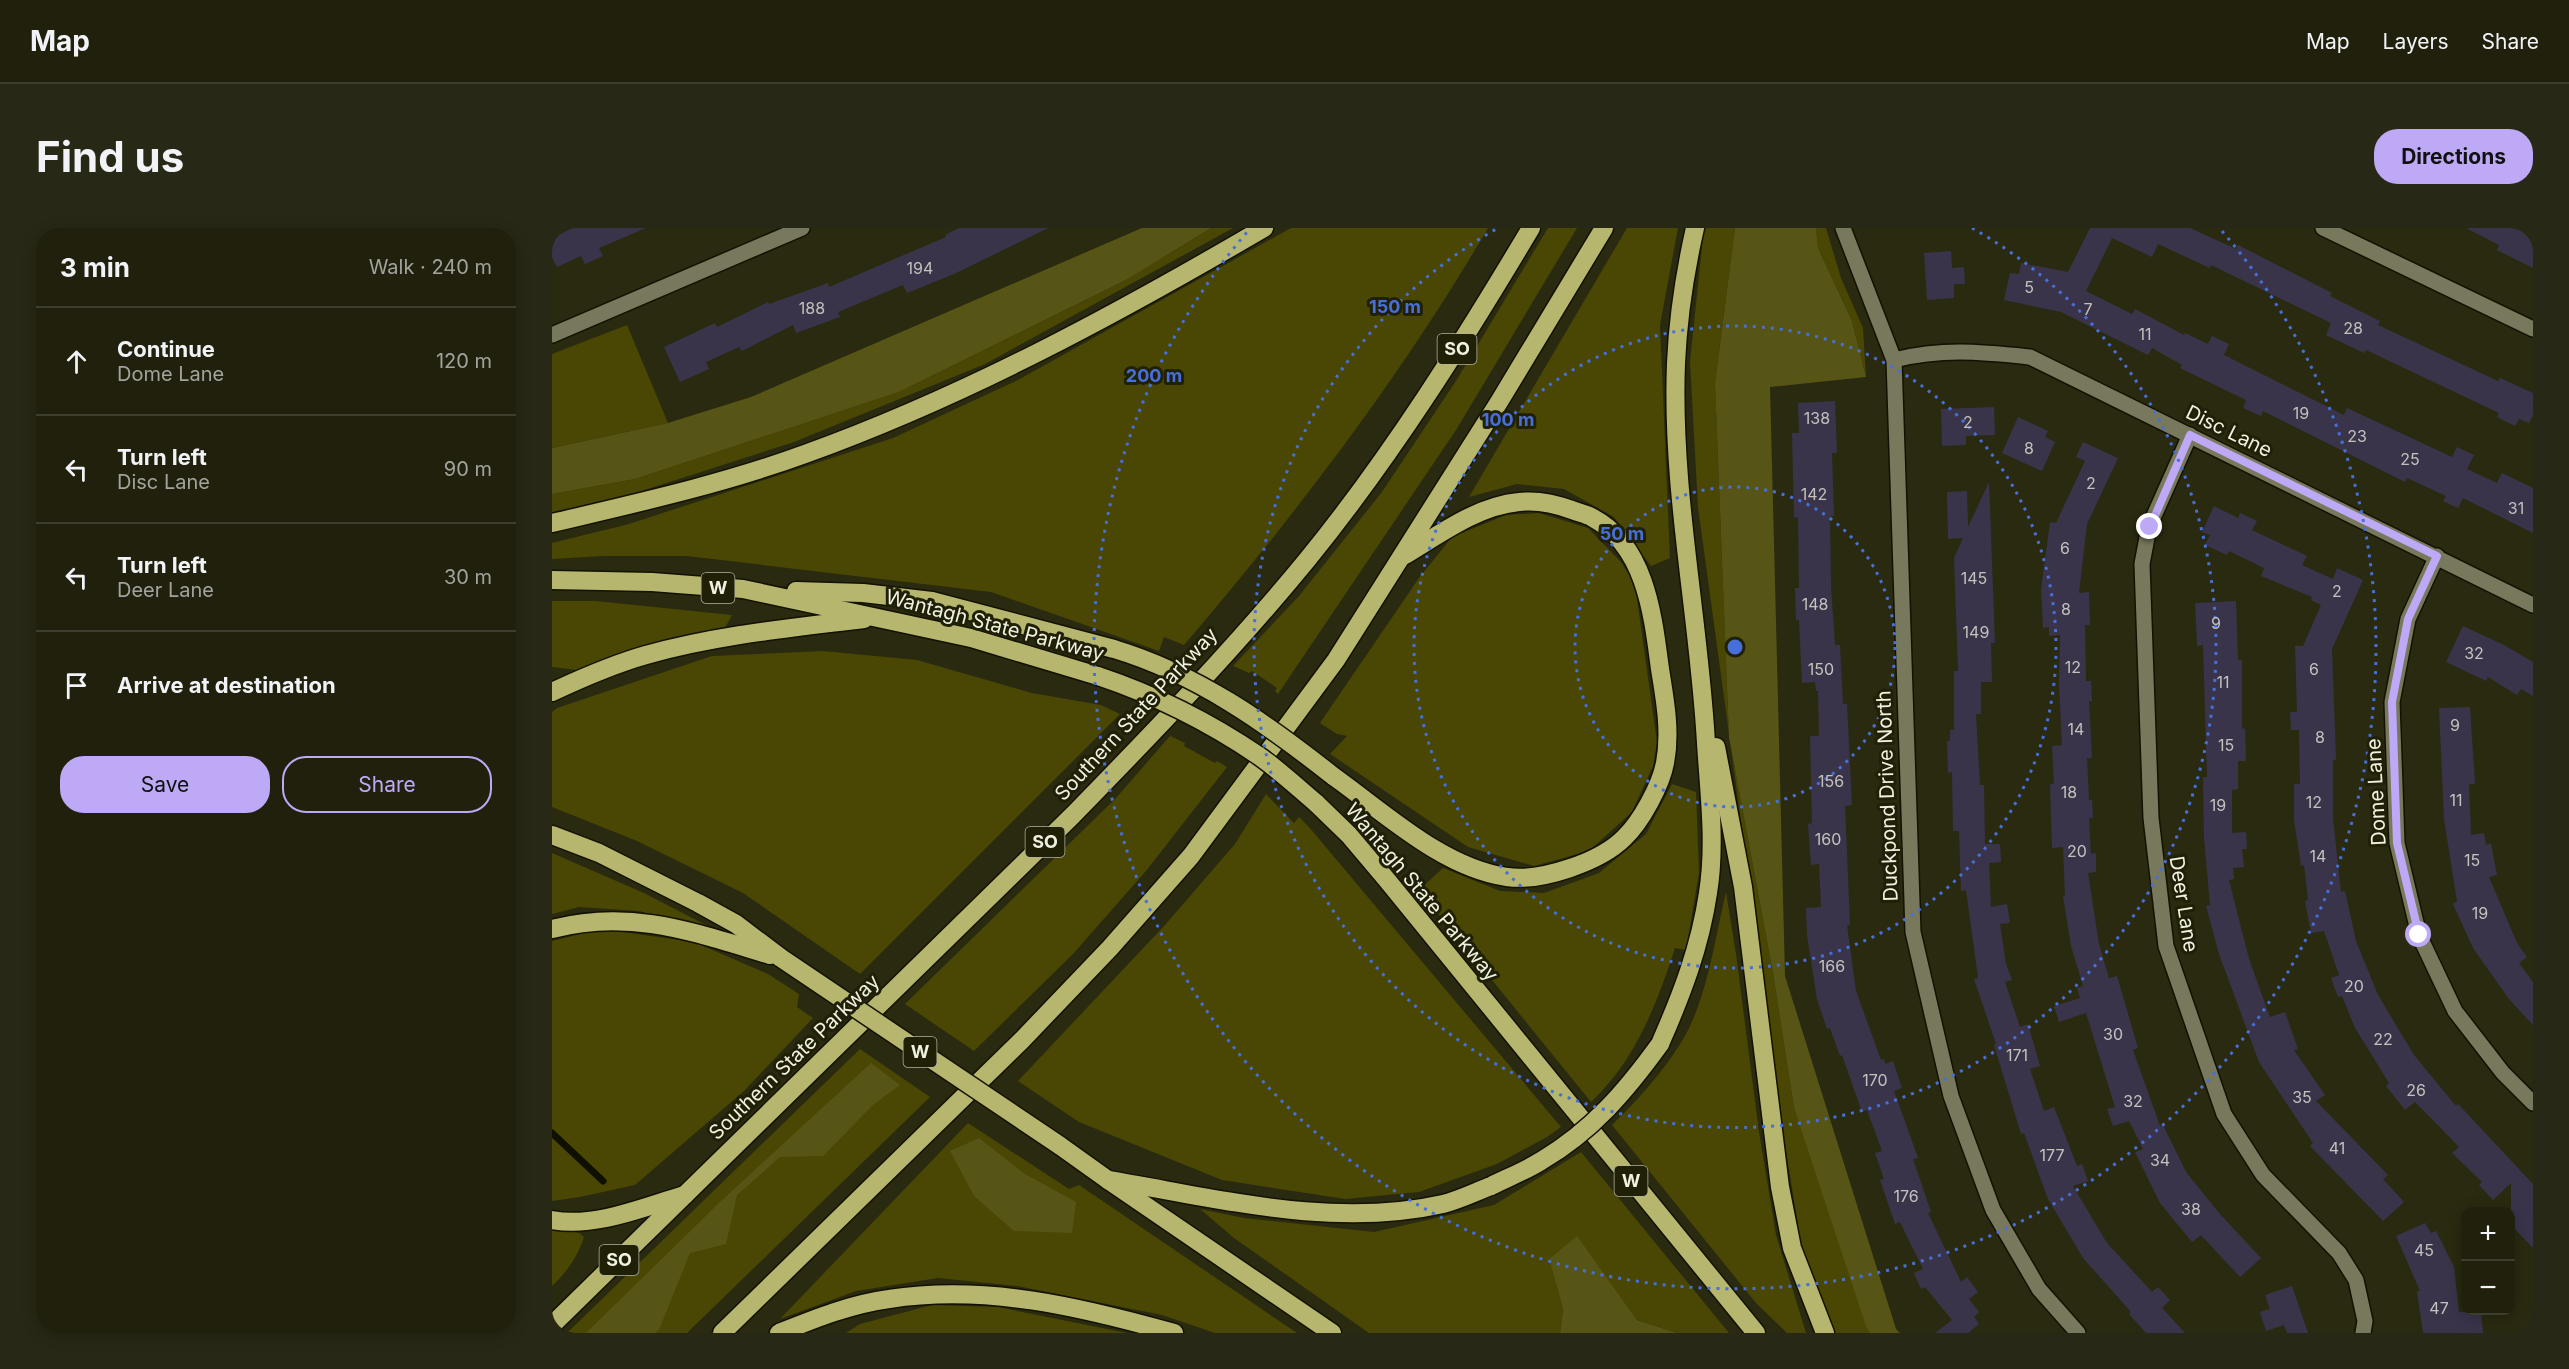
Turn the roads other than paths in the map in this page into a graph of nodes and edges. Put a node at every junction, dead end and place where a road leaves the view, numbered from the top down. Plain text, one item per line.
1 (802, 228) edge
2 (1264, 228) edge
3 (1531, 228) edge
4 (1604, 228) edge
5 (1695, 228) edge
6 (1843, 228) edge
7 (2323, 228) edge
8 (2533, 329) edge
9 (552, 335) edge
10 (1894, 360) junction
11 (2190, 435) junction
12 (552, 523) edge
13 (1403, 555) junction
14 (2437, 556) junction
15 (552, 580) edge
16 (743, 589) junction
17 (2533, 605) edge
18 (880, 617) junction
19 (1703, 675) junction
20 (552, 692) edge
21 (552, 835) edge
22 (552, 928) edge
23 (781, 958) junction
24 (2533, 1103) edge
25 (1108, 1180) junction
26 (686, 1195) junction
27 (552, 1220) edge
28 (552, 1325) edge
29 (722, 1333) edge
30 (779, 1333) edge
31 (1174, 1333) edge
32 (1332, 1333) edge
33 (1756, 1333) edge
34 (1826, 1333) edge
35 (2078, 1333) edge
36 (2363, 1333) edge

1 - 9 street
2 - 12 highway
3 - 26 highway, Southern State Parkway / SO
4 - 13 highway
5 - 19 highway
6 - 10 street, Duckpond Drive North
7 - 8 street
10 - 11 street, Disc Lane
10 - 35 street, Duckpond Drive North
11 - 14 street, Disc Lane
11 - 36 street, Deer Lane
13 - 16 highway, bridge
13 - 29 highway
14 - 17 street, Disc Lane
14 - 24 street, Dome Lane
15 - 16 highway, Wantagh State Parkway / W
16 - 18 highway, Wantagh State Parkway / W
18 - 20 highway
18 - 33 highway, Wantagh State Parkway / W, bridge
19 - 25 highway, bridge
19 - 34 highway
21 - 23 highway, W
22 - 23 highway
23 - 25 highway, W, bridge
25 - 32 highway, W
26 - 27 highway
26 - 28 highway, Southern State Parkway / SO
30 - 31 highway

